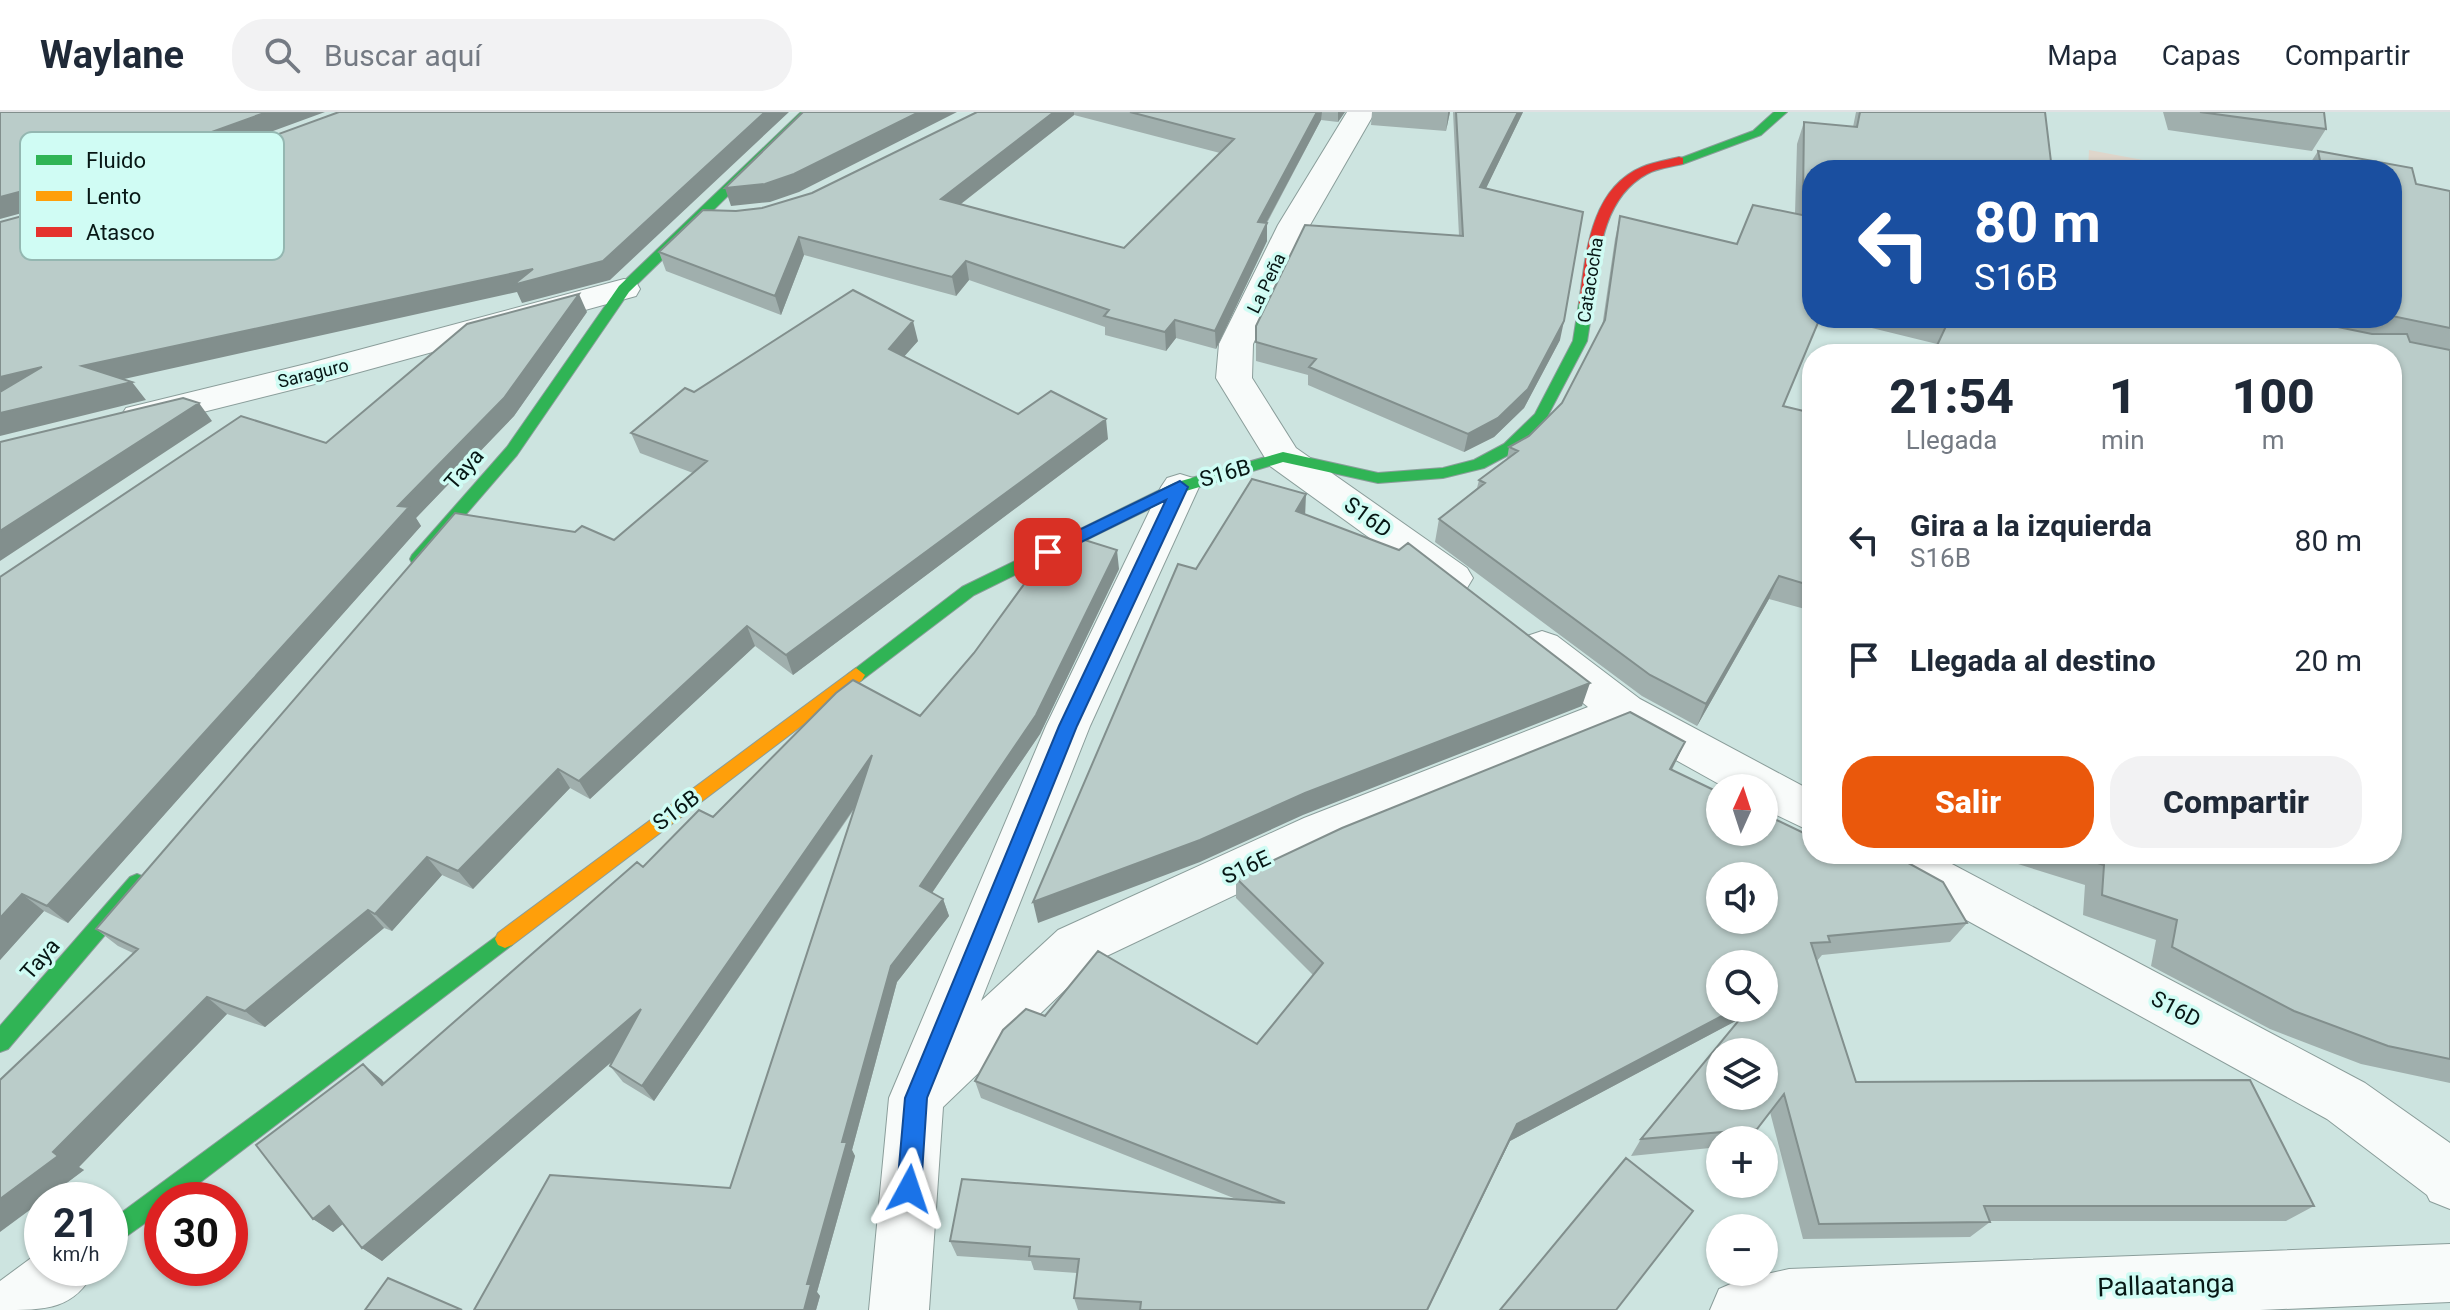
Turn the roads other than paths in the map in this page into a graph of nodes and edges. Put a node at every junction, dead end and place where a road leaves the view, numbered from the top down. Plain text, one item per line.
1 (808, 112) edge
2 (1361, 112) edge
3 (1781, 112) edge
4 (700, 215) junction
5 (738, 219) edge
6 (624, 289) junction
7 (315, 373) junction
8 (105, 425) edge
9 (236, 426) edge
10 (1283, 457) junction
11 (1180, 487) junction
12 (408, 571) edge
13 (1624, 711) junction
14 (1802, 808) edge
15 (1908, 864) edge
16 (146, 873) edge
17 (0, 1042) edge
18 (916, 1098) junction
19 (2450, 1181) edge
20 (128, 1222) edge
21 (2450, 1273) edge
22 (43, 1286) edge
23 (1774, 1306) edge
24 (11, 1310) edge
25 (899, 1310) edge

1 - 4 street, Taya
2 - 10 street, La Peña
3 - 10 street, Catacocha
4 - 5 street
4 - 6 street, Taya
6 - 7 street, Saraguro
6 - 12 street, Taya
7 - 8 street, Saraguro
7 - 9 street
10 - 11 street, S16B
10 - 13 street, S16D
11 - 18 street
11 - 20 street, S16B
13 - 14 street, S16D
13 - 18 street, S16E
15 - 19 street, S16D
16 - 17 street, Taya
18 - 25 street
21 - 23 street, Pallaatanga
22 - 24 street

